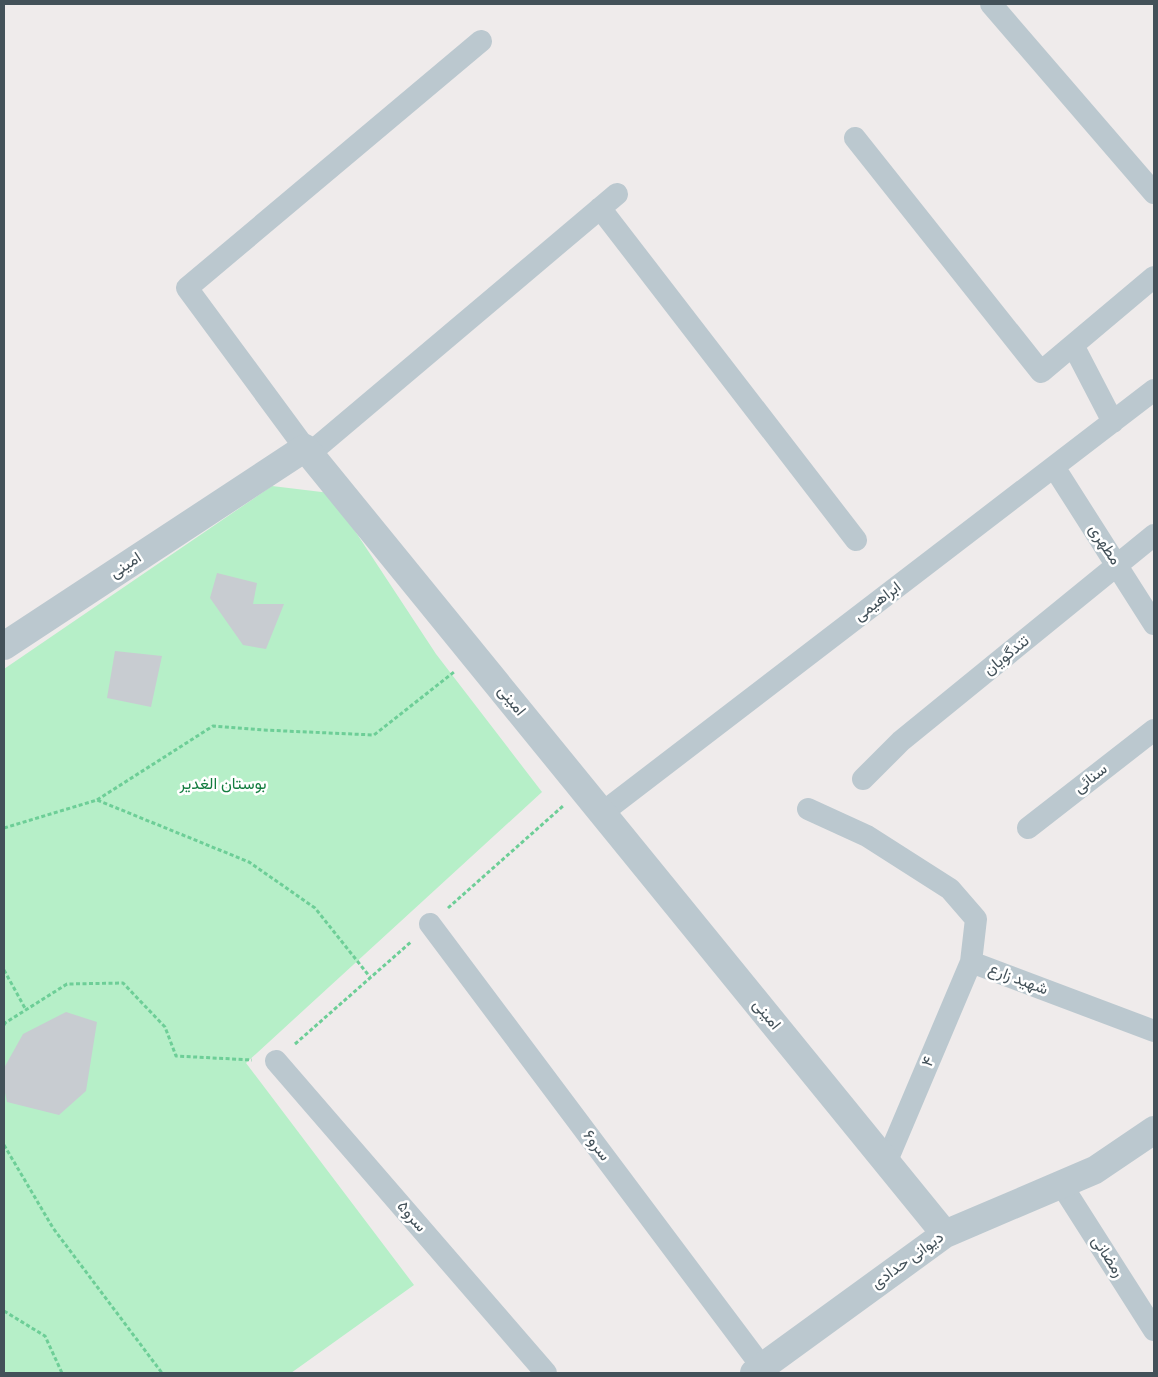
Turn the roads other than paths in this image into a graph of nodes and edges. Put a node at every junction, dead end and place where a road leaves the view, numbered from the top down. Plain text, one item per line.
1 (991, 4) edge
2 (481, 41) dead end
3 (855, 138) dead end
4 (1154, 193) edge
5 (1154, 277) edge
6 (1073, 345) junction
7 (1154, 390) edge
8 (1113, 422) junction
9 (307, 451) junction
10 (1054, 467) junction
11 (1154, 535) edge
12 (856, 540) dead end
13 (1117, 566) junction
14 (1154, 624) edge
15 (4, 646) edge
16 (1154, 730) edge
17 (863, 779) dead end
18 (808, 809) dead end
19 (602, 813) junction
20 (1028, 828) dead end
21 (430, 924) dead end
22 (971, 962) junction
23 (1154, 1031) edge
24 (276, 1061) road end
25 (1154, 1130) edge
26 (886, 1162) junction
27 (1061, 1184) junction
28 (944, 1234) junction
29 (1147, 1301) edge
30 (1154, 1330) edge
31 (758, 1370) edge
32 (546, 1373) edge

1 - 4 street
2 - 9 street
3 - 6 street
5 - 6 street
6 - 8 street
7 - 8 street, ابراهیمی
8 - 10 street, ابراهیمی
9 - 12 street
9 - 15 street, امینی
9 - 19 street, امینی
10 - 13 street, مطهری
10 - 19 street, ابراهیمی
11 - 13 street, تندگویان
13 - 14 street, مطهری
13 - 17 street, تندگویان
16 - 20 street, سنائی
18 - 22 street, شهید زارع
19 - 26 street, امینی
21 - 31 street, سرو۶
22 - 23 street, شهید زارع
22 - 26 street, ۴
24 - 32 street, سرو۵
25 - 27 street, دیوانی حدادی
26 - 28 street, امینی
27 - 28 street, دیوانی حدادی
27 - 29 street, رمضانی
28 - 31 street, دیوانی حدادی
29 - 30 street, رمضانی

